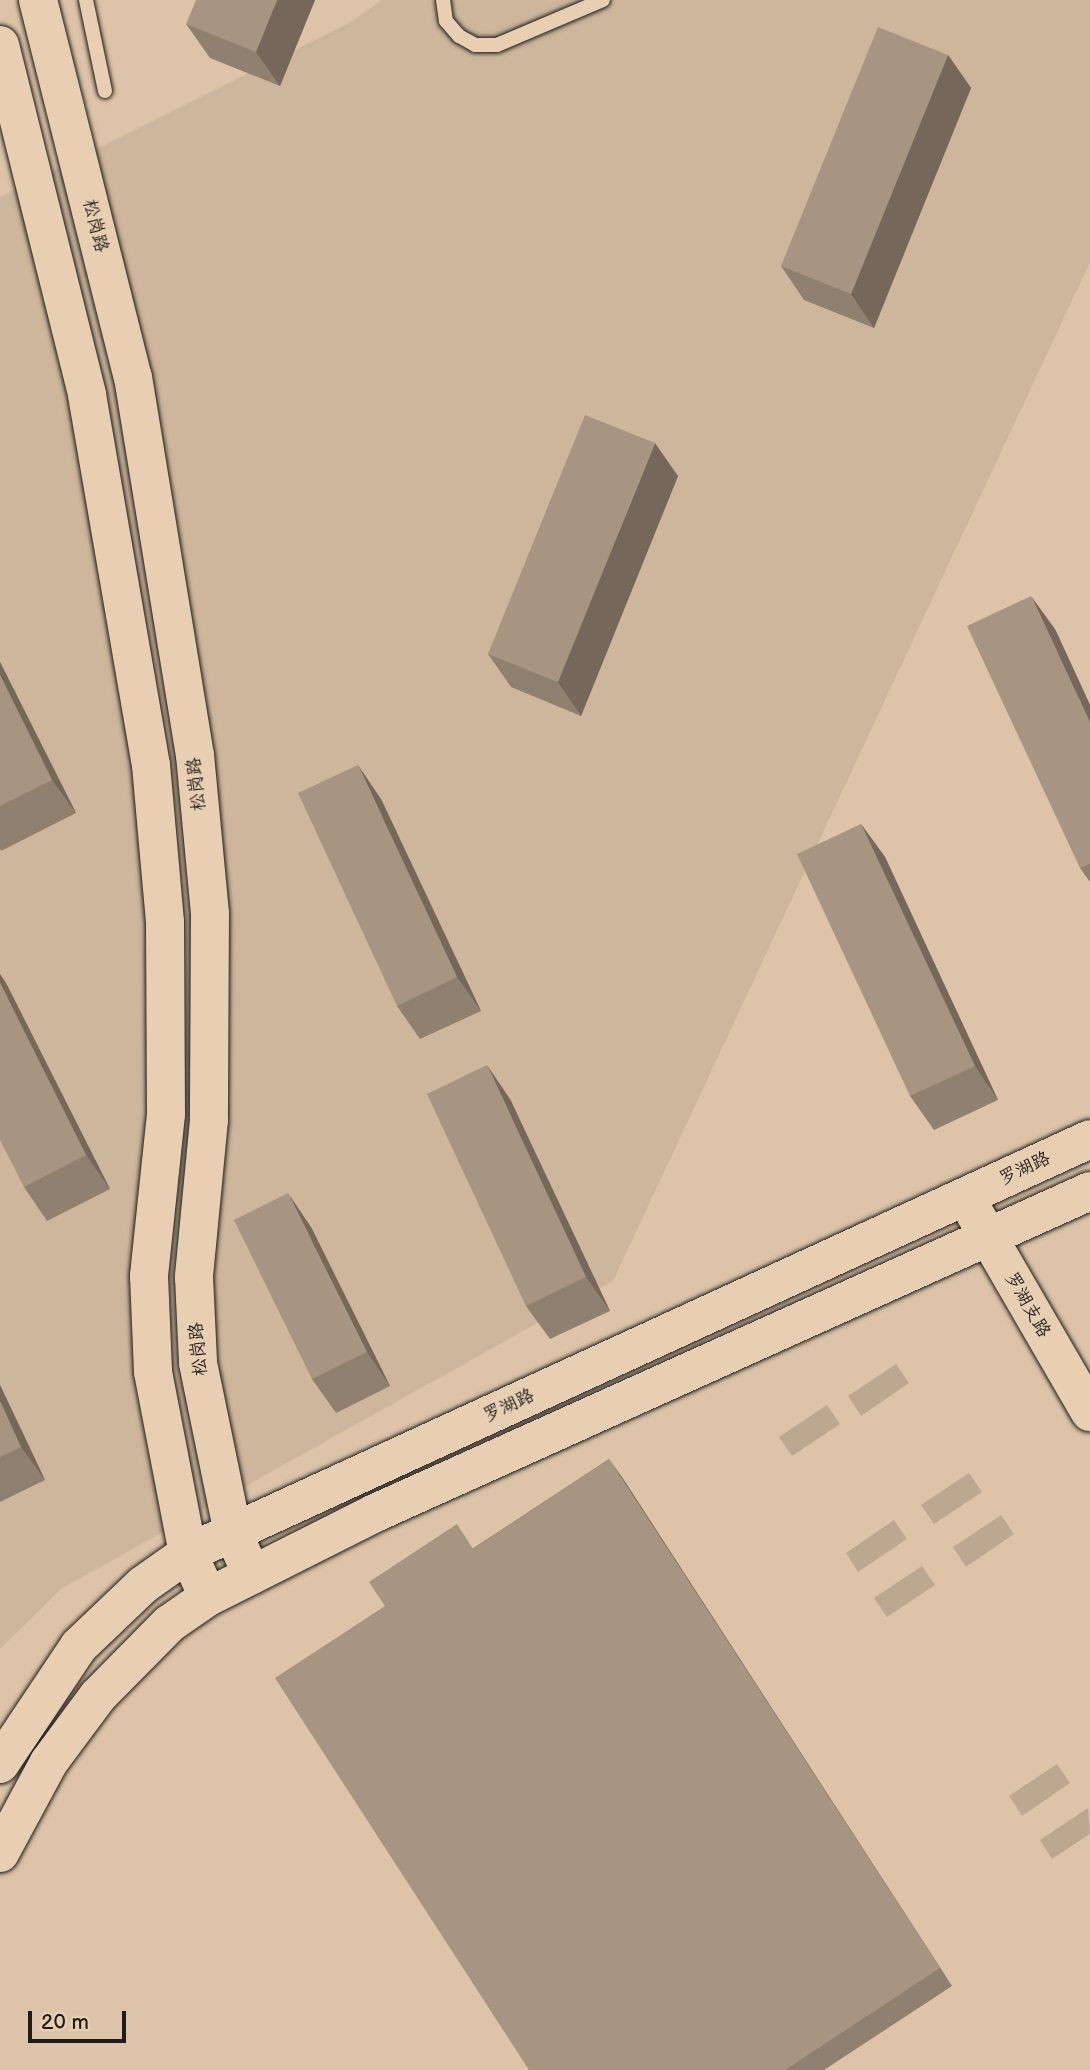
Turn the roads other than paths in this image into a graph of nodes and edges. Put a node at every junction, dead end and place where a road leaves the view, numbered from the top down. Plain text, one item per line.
1 (38, 0) edge
2 (86, 0) edge
3 (443, 0) edge
4 (603, 0) edge
5 (0, 45) edge
6 (105, 91) dead end
7 (1090, 1139) edge
8 (1090, 1191) edge
9 (966, 1196) junction
10 (988, 1237) junction
11 (1090, 1412) edge
12 (233, 1533) junction
13 (188, 1553) junction
14 (251, 1575) junction
15 (208, 1597) junction
16 (0, 1764) edge
17 (0, 1853) edge

1 - 12 street, 松岗路
2 - 6 lane
3 - 4 lane
5 - 13 street
7 - 9 street, 罗湖路
8 - 10 street
9 - 10 street, 罗湖支路
9 - 12 street, 罗湖路
10 - 11 street, 罗湖支路
10 - 14 street
12 - 13 street, 罗湖路
12 - 14 street, 松岗路
13 - 15 street
13 - 16 street, 罗湖路
14 - 15 street
15 - 17 street

